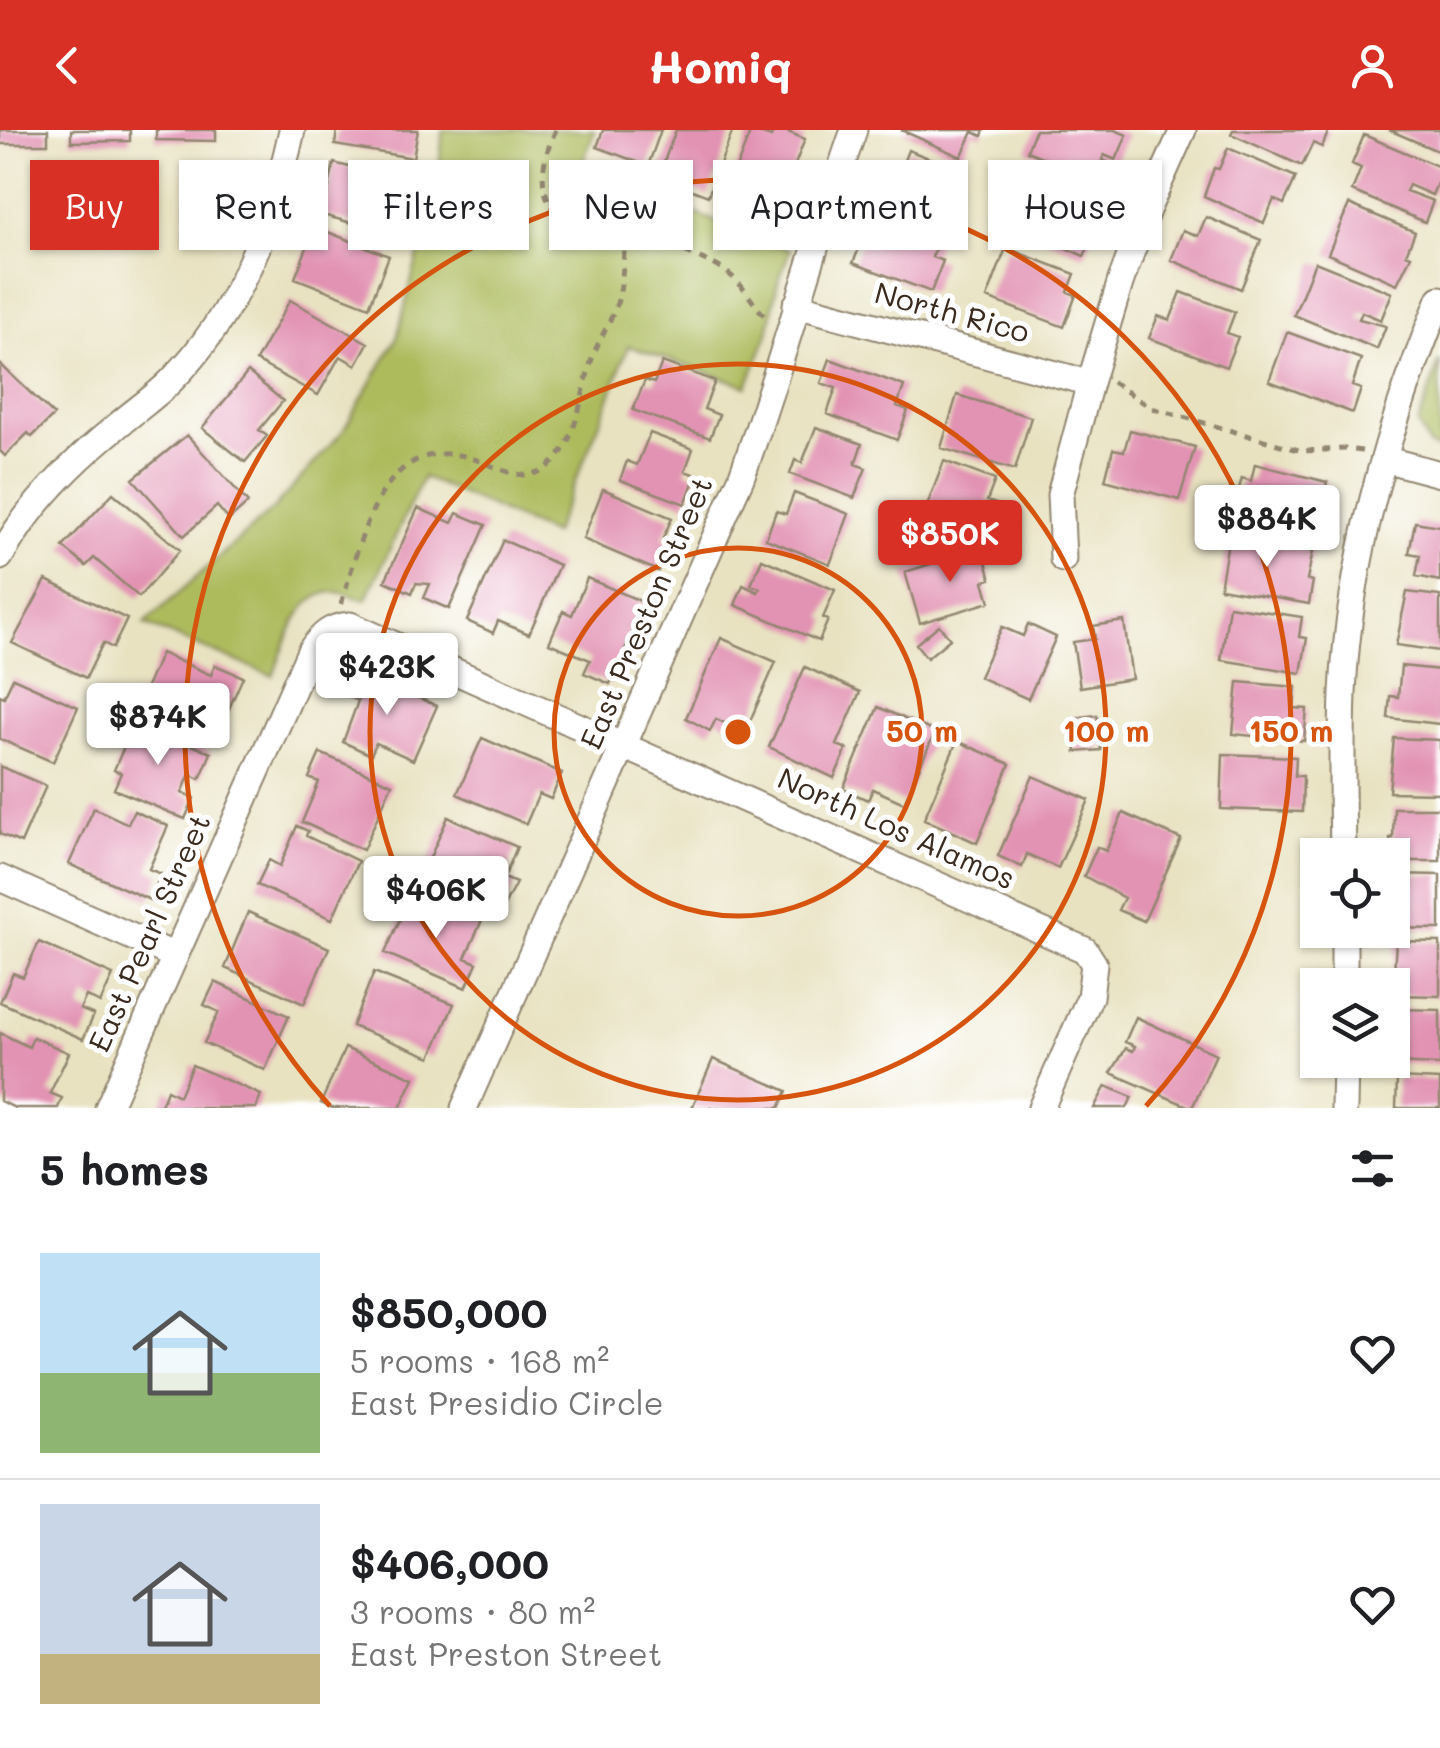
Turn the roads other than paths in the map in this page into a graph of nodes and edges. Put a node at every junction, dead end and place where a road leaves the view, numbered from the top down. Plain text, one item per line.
1 (292, 130) edge
2 (854, 130) edge
3 (1182, 130) edge
4 (1440, 299) edge
5 (793, 315) junction
6 (1091, 380) junction
7 (1384, 459) junction
8 (1440, 474) edge
9 (0, 556) edge
10 (1063, 559) dead end
11 (334, 626) joint
12 (626, 744) junction
13 (1343, 838) edge
14 (0, 878) edge
15 (175, 956) junction
16 (1345, 1078) edge
17 (108, 1108) edge
18 (464, 1108) edge
19 (1041, 1108) edge
20 (1344, 1108) edge

1 - 9 street
2 - 5 street, East Preston Street
3 - 6 street
4 - 7 street
5 - 6 street, North Rico
5 - 12 street, East Preston Street
6 - 10 street
7 - 8 street
7 - 13 street
11 - 12 street, North Los Alamos
11 - 15 street, East Pearl Street
12 - 18 street, East Preston Street
12 - 19 street, North Los Alamos
14 - 15 street
15 - 17 street, East Pearl Street
16 - 20 street

